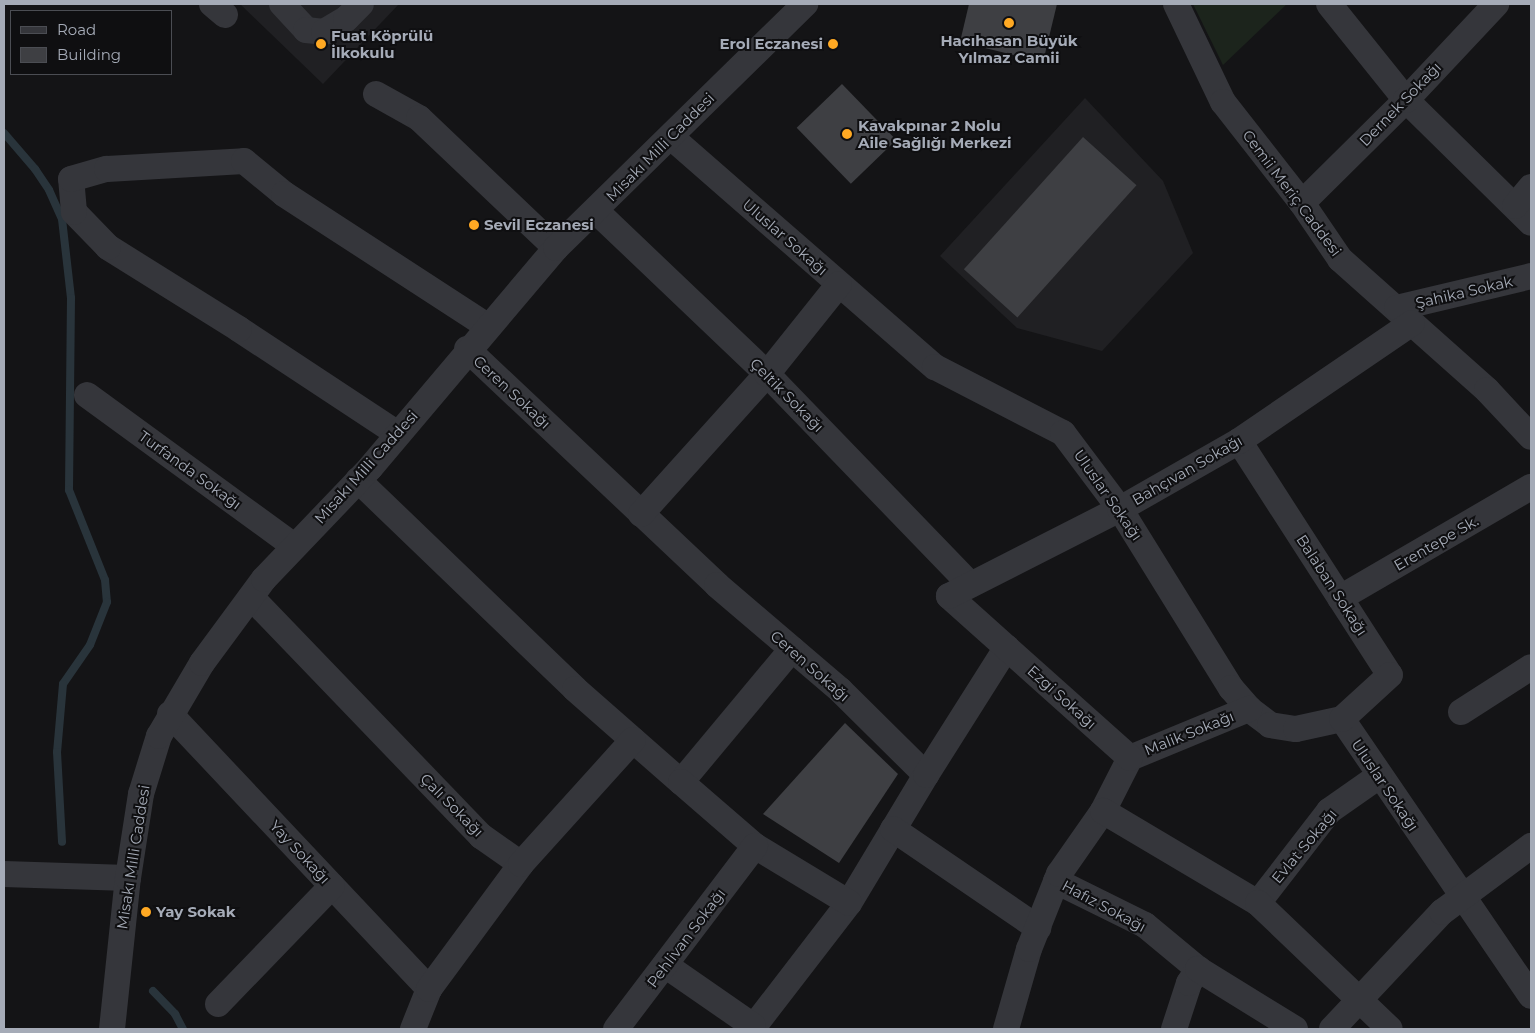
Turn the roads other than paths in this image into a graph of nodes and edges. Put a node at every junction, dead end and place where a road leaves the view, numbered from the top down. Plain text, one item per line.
1 (282, 4) edge
2 (361, 4) edge
3 (805, 4) edge
4 (1176, 4) edge
5 (1329, 4) edge
6 (1496, 4) edge
7 (376, 94) dead end
8 (1406, 100) junction
9 (671, 137) junction
10 (1302, 203) junction
11 (1526, 205) edge
12 (596, 211) junction
13 (556, 248) junction
14 (1531, 276) edge
15 (839, 284) junction
16 (1405, 316) junction
17 (487, 326) junction
18 (467, 349) junction
19 (767, 374) junction
20 (87, 395) dead end
21 (398, 434) junction
22 (1531, 437) edge
23 (1239, 441) junction
24 (358, 480) junction
25 (1531, 487) edge
26 (1120, 509) junction
27 (641, 514) junction
28 (293, 545) junction
29 (960, 590) junction
30 (251, 597) junction
31 (1340, 598) junction
32 (1007, 647) junction
33 (792, 649) junction
34 (1531, 667) edge
35 (1249, 710) junction
36 (1460, 712) dead end
37 (170, 714) junction
38 (1342, 719) junction
39 (633, 740) junction
40 (1130, 758) junction
41 (926, 775) junction
42 (1378, 776) junction
43 (681, 782) junction
44 (1103, 811) junction
45 (894, 829) junction
46 (755, 846) junction
47 (1531, 846) edge
48 (521, 864) junction
49 (4, 874) edge
50 (128, 878) junction
51 (1056, 881) junction
52 (332, 886) junction
53 (1462, 897) junction
54 (849, 903) junction
55 (1258, 903) junction
56 (1038, 928) junction
57 (665, 965) junction
58 (1198, 969) junction
59 (429, 989) junction
60 (1531, 996) edge
61 (1360, 999) junction
62 (218, 1004) dead end
63 (753, 1028) edge
64 (112, 1029) edge
65 (412, 1029) edge
66 (616, 1029) edge
67 (1006, 1029) edge
68 (1174, 1029) edge
69 (1295, 1029) edge
70 (1332, 1029) edge
71 (1390, 1029) edge

1 - 2 street
3 - 9 street, Misakı Milli Caddesi
4 - 10 street, Cemii Meriç Caddesi
5 - 8 street
6 - 8 street, Dernek Sokağı
7 - 13 street
8 - 10 street, Dernek Sokağı
8 - 11 street
9 - 12 street, Misakı Milli Caddesi
9 - 15 street, Uluslar Sokağı
10 - 16 street, Cemii Meriç Caddesi
12 - 13 street, Misakı Milli Caddesi
12 - 19 street, Çeltik Sokağı
13 - 17 street, Misakı Milli Caddesi
14 - 16 street, Şahika Sokak
15 - 19 street
15 - 26 street, Uluslar Sokağı
16 - 22 street, Cemii Meriç Caddesi
16 - 23 street, Bahçıvan Sokağı
17 - 18 street, Misakı Milli Caddesi
17 - 21 street
18 - 21 street, Misakı Milli Caddesi
18 - 27 street, Ceren Sokağı
19 - 27 street
19 - 29 street, Çeltik Sokağı
20 - 28 street, Turfanda Sokağı
21 - 24 street, Misakı Milli Caddesi
23 - 26 street, Bahçıvan Sokağı
23 - 31 street, Balaban Sokağı
24 - 28 street, Misakı Milli Caddesi
24 - 39 street
25 - 31 street, Erentepe Sk.
26 - 29 street, Bahçıvan Sokağı
26 - 35 street, Uluslar Sokağı
27 - 33 street, Ceren Sokağı
28 - 30 street, Misakı Milli Caddesi
29 - 32 street, Ezgi Sokağı
30 - 37 street, Misakı Milli Caddesi
30 - 48 street, Çalı Sokağı
31 - 38 street, Balaban Sokağı
32 - 40 street, Ezgi Sokağı
32 - 41 street
33 - 41 street, Ceren Sokağı
33 - 43 street
34 - 36 street
35 - 38 street, Uluslar Sokağı
35 - 40 street, Malik Sokağı
37 - 50 street, Misakı Milli Caddesi
37 - 52 street, Yay Sokağı
38 - 42 street, Uluslar Sokağı
39 - 43 street
39 - 48 street
40 - 44 street
41 - 45 street
42 - 53 street, Uluslar Sokağı
42 - 55 street, Evlat Sokağı
43 - 46 street
44 - 51 street
44 - 55 street
45 - 54 street
45 - 56 street
46 - 54 street
46 - 57 street, Pehlivan Sokağı
47 - 53 street
48 - 59 street
49 - 50 street
50 - 64 street, Misakı Milli Caddesi
51 - 56 street
51 - 58 street, Hafız Sokağı
52 - 59 street, Yay Sokağı
52 - 62 street
53 - 60 street, Uluslar Sokağı
53 - 61 street
54 - 63 street
55 - 61 street
56 - 67 street
57 - 63 street
57 - 66 street, Pehlivan Sokağı
58 - 68 street
58 - 69 street, Hafız Sokağı
59 - 65 street
61 - 70 street
61 - 71 street

